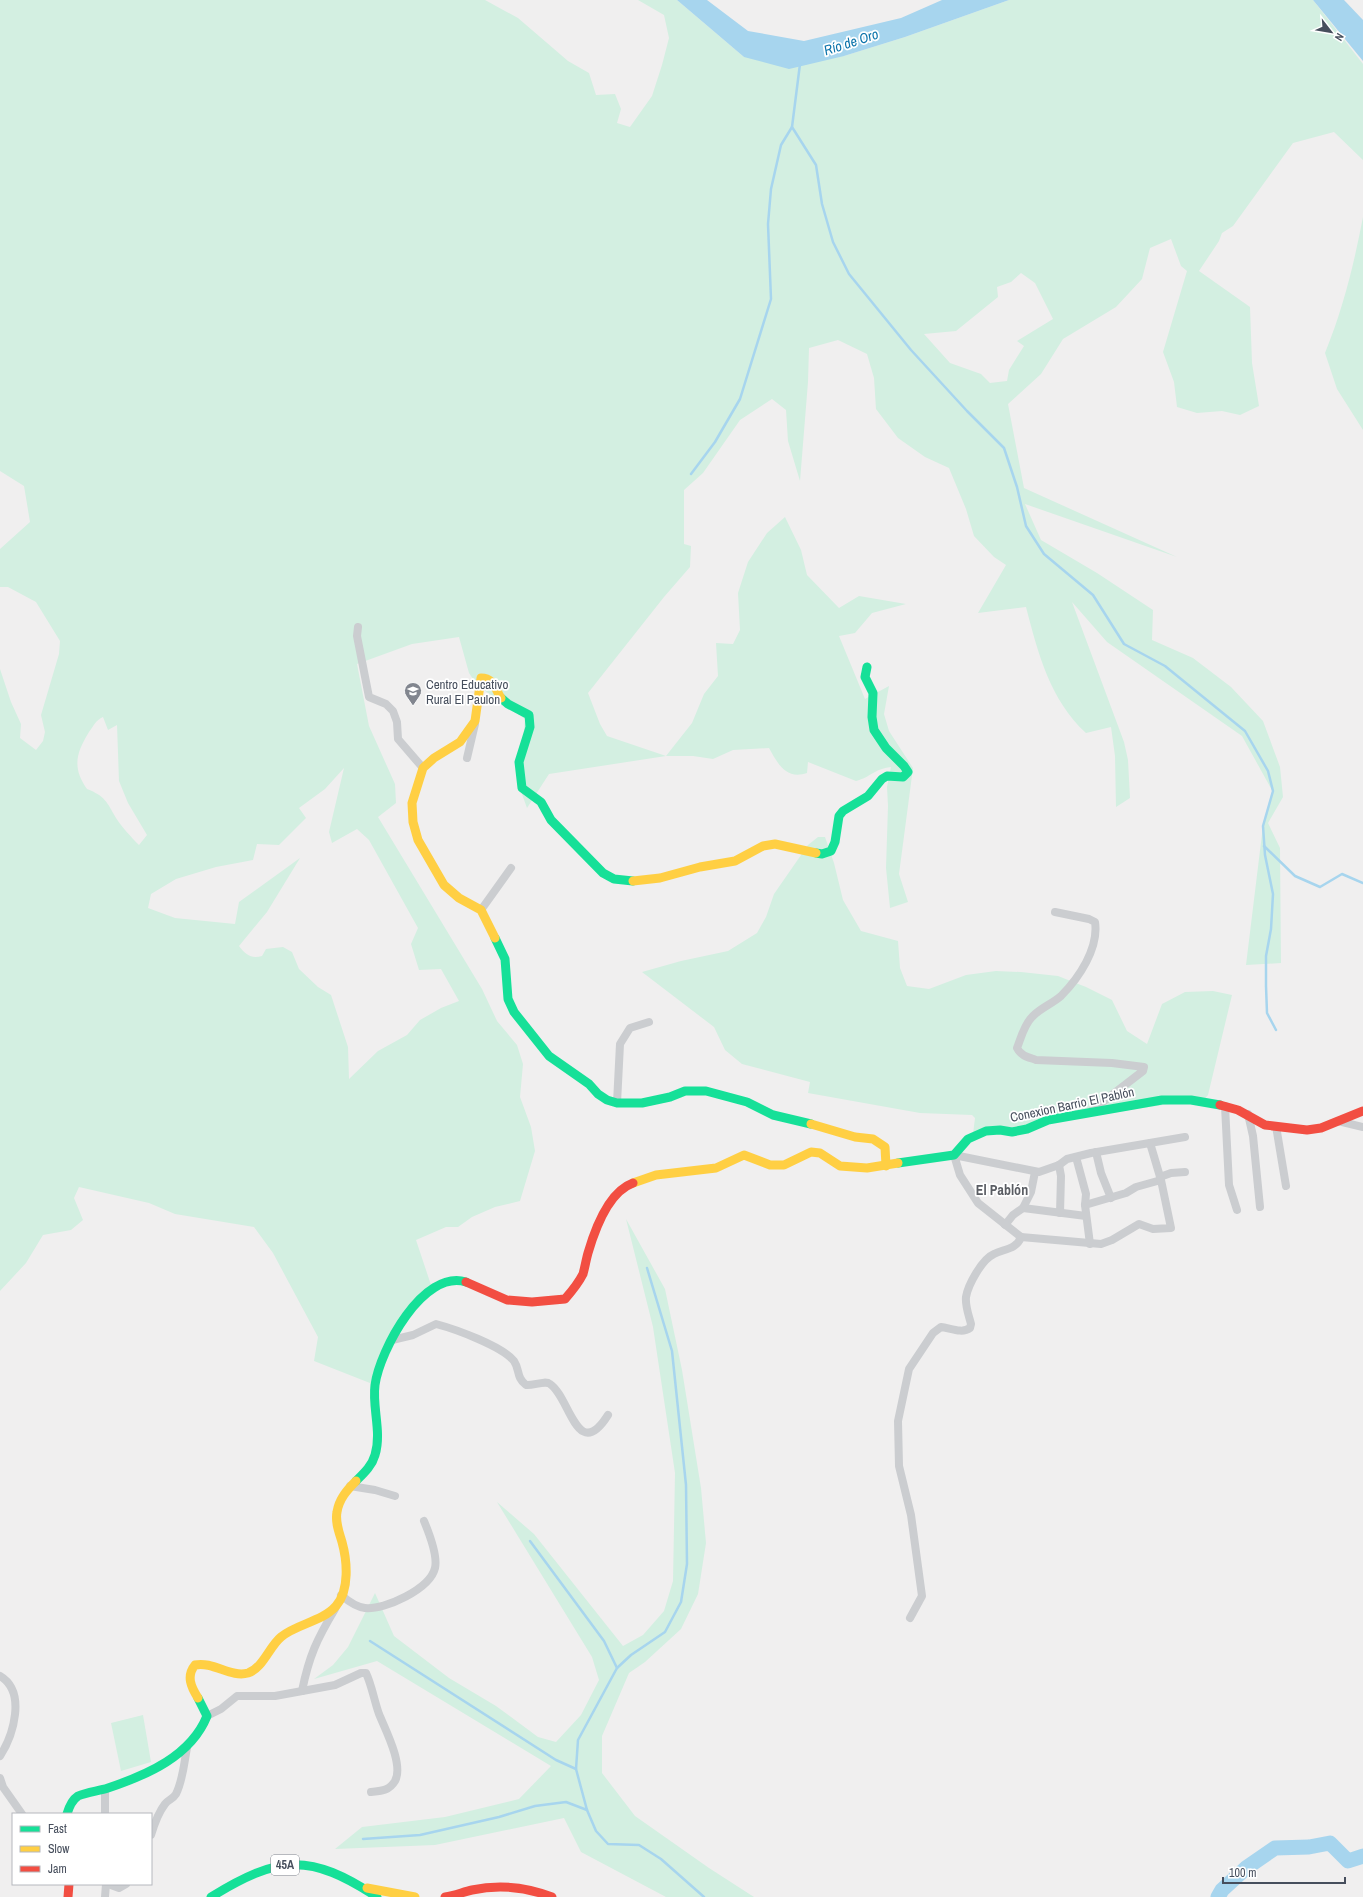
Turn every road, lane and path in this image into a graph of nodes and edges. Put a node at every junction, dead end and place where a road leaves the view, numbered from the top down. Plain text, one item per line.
1 (358, 627) dead end
2 (867, 667) dead end
3 (475, 721) junction
4 (467, 758) dead end
5 (423, 768) junction
6 (511, 868) dead end
7 (481, 910) junction
8 (1055, 912) dead end
9 (649, 1022) dead end
10 (616, 1103) junction
11 (1225, 1106) junction
12 (1363, 1111) edge
13 (1088, 1112) junction
14 (1248, 1114) junction
15 (1337, 1120) junction
16 (1276, 1126) junction
17 (1363, 1127) edge
18 (1185, 1137) dead end
19 (1150, 1143) junction
20 (1096, 1152) junction
21 (954, 1155) junction
22 (1076, 1157) junction
23 (1059, 1165) junction
24 (886, 1166) junction
25 (1035, 1172) junction
26 (1185, 1172) dead end
27 (1161, 1179) junction
28 (1286, 1186) dead end
29 (1111, 1198) junction
30 (1085, 1205) junction
31 (1260, 1206) dead end
32 (1023, 1208) junction
33 (1237, 1210) dead end
34 (1060, 1213) junction
35 (1086, 1216) junction
36 (1005, 1225) junction
37 (1021, 1237) junction
38 (1090, 1244) junction
39 (392, 1340) junction
40 (608, 1415) dead end
41 (350, 1486) junction
42 (395, 1496) dead end
43 (424, 1520) dead end
44 (341, 1596) junction
45 (336, 1607) junction
46 (910, 1618) dead end
47 (0, 1676) edge
48 (302, 1691) junction
49 (207, 1716) junction
50 (187, 1748) junction
51 (0, 1756) edge
52 (0, 1778) edge
53 (105, 1789) junction
54 (371, 1792) dead end
55 (21, 1813) edge
56 (67, 1813) edge
57 (105, 1813) edge
58 (152, 1833) edge
59 (69, 1885) edge
60 (107, 1885) edge
61 (110, 1885) edge
62 (124, 1885) edge
63 (361, 1887) junction
64 (68, 1897) edge
65 (105, 1897) edge
66 (211, 1897) edge
67 (377, 1897) edge
68 (416, 1897) edge
69 (445, 1897) edge
70 (552, 1897) edge

1 - 5 street
2 - 3 main road
3 - 4 street
3 - 5 main road
5 - 7 main road
6 - 7 street
7 - 10 main road
8 - 13 street
9 - 10 street
10 - 24 main road
11 - 13 main road, Conexion Barrio El Pablón
11 - 14 main road, Conexion Barrio El Pablón
11 - 33 street
12 - 15 main road, Conexion Barrio El Pablón
13 - 21 main road, Conexion Barrio El Pablón
14 - 16 main road, Conexion Barrio El Pablón
14 - 31 street
15 - 16 main road, Conexion Barrio El Pablón
15 - 17 street
16 - 28 street
18 - 19 street
19 - 20 street
19 - 27 street
20 - 22 street
20 - 29 street
21 - 24 main road
21 - 25 street
21 - 36 street
22 - 23 street
22 - 30 street
23 - 25 street
23 - 34 street
24 - 39 main road
25 - 32 street
26 - 27 street
27 - 29 street
27 - 38 street
29 - 30 street
30 - 35 street
32 - 34 street
32 - 36 street
34 - 35 street
35 - 38 street
36 - 37 street
37 - 38 street
37 - 46 street
39 - 40 street
39 - 41 main road
41 - 42 street
41 - 44 main road
43 - 44 street
44 - 45 main road
45 - 48 street
45 - 49 main road
47 - 51 street
48 - 49 street
48 - 54 street
49 - 50 main road
50 - 53 main road
50 - 58 street
52 - 55 street
53 - 56 main road
53 - 57 street
59 - 64 main road
60 - 65 street
61 - 62 street
63 - 66 main road, 45A
63 - 67 main road, 45A
63 - 68 main road, 45A
69 - 70 main road

